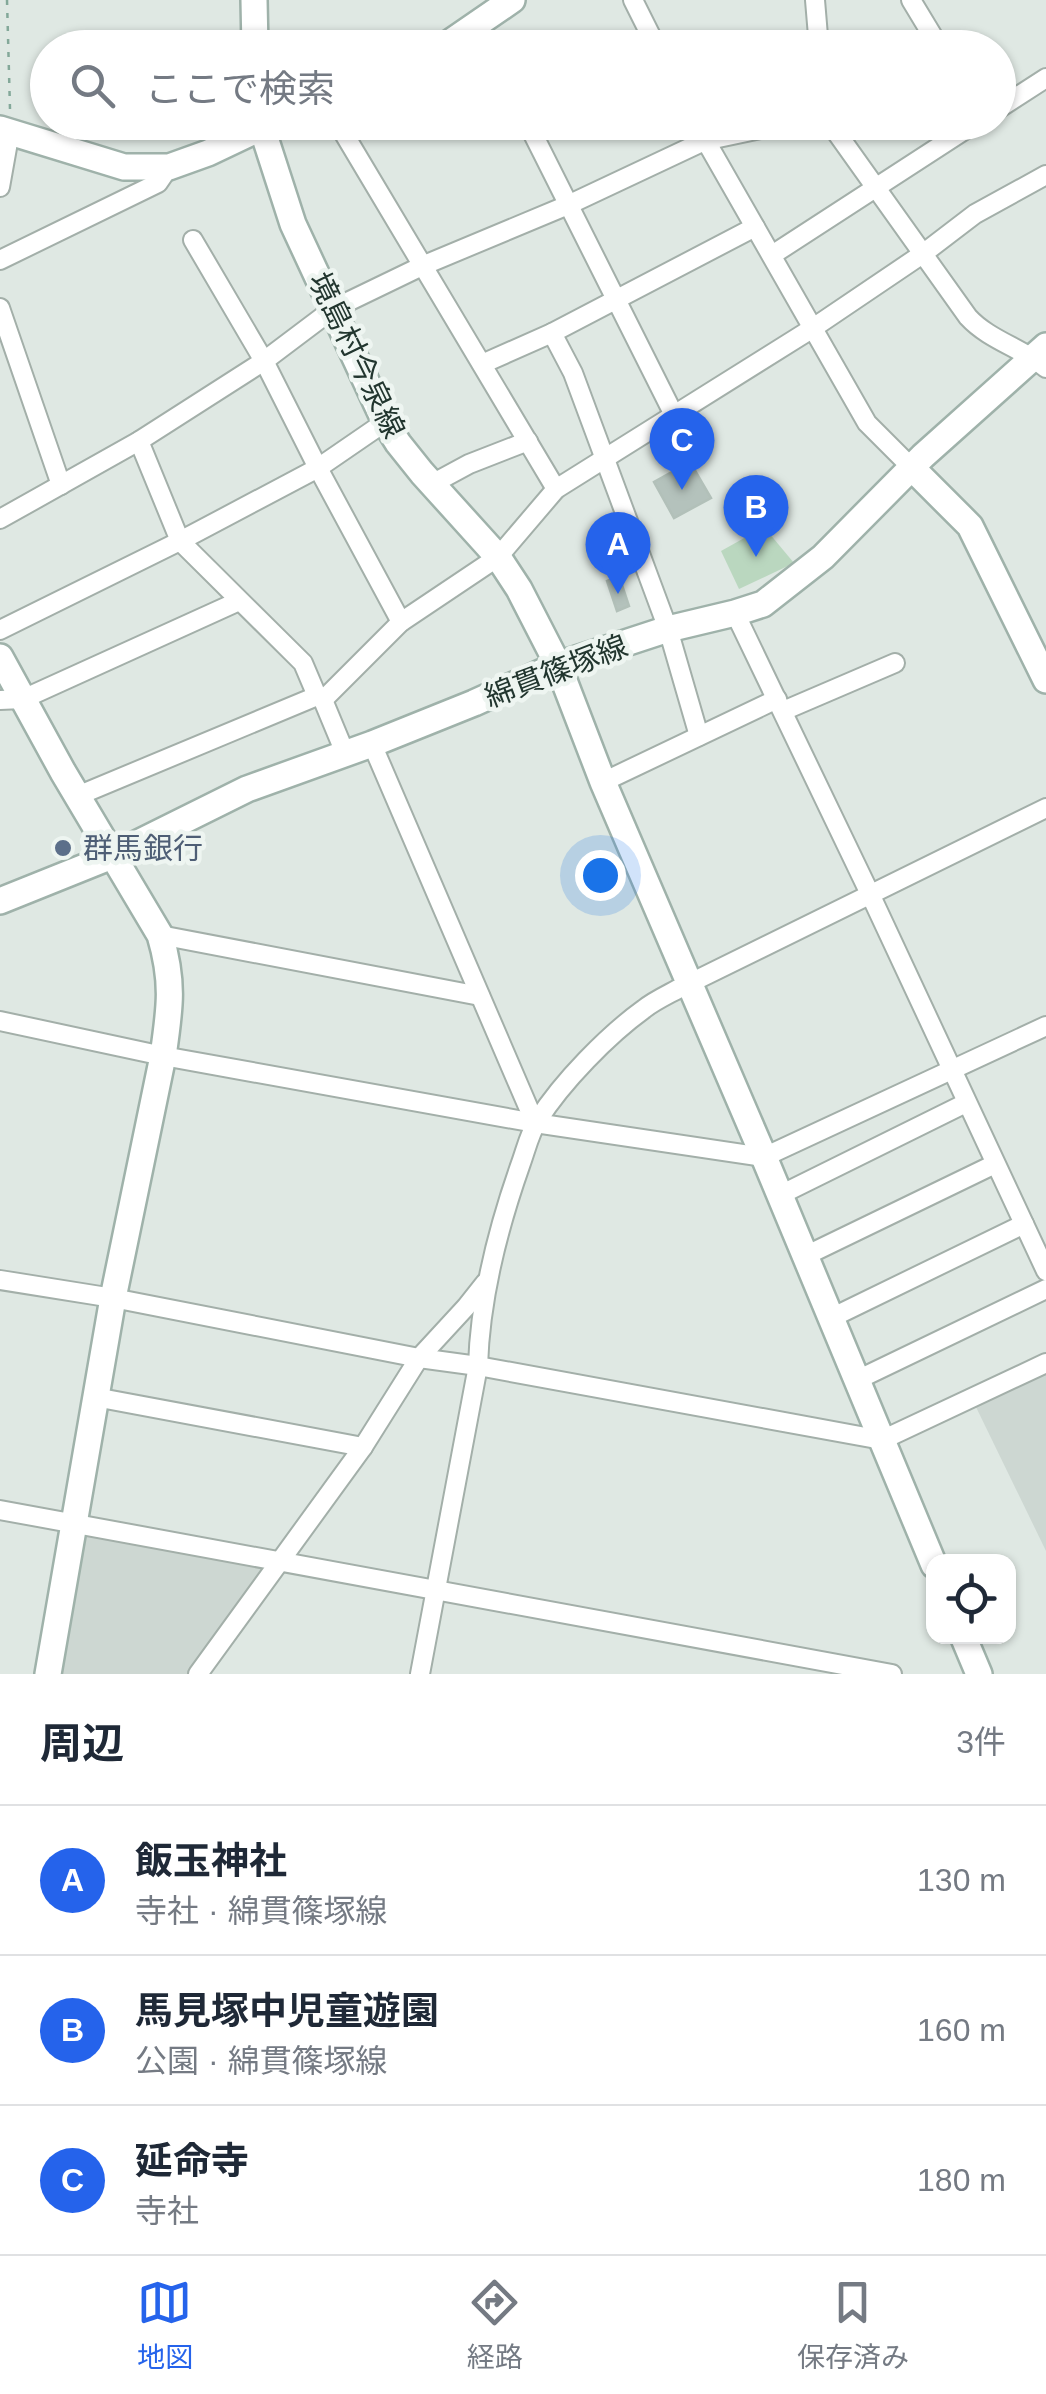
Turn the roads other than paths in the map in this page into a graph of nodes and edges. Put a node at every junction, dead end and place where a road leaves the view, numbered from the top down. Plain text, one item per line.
1 (254, 0) edge
2 (512, 0) edge
3 (633, 0) edge
4 (815, 0) edge
5 (911, 0) edge
6 (255, 30) edge
7 (489, 30) edge
8 (648, 30) edge
9 (818, 30) edge
10 (929, 30) edge
11 (1046, 78) edge
12 (1016, 97) edge
13 (5, 130) edge
14 (30, 138) edge
15 (37, 140) edge
16 (234, 140) edge
17 (269, 140) edge
18 (348, 140) edge
19 (536, 140) edge
20 (709, 140) edge
21 (842, 140) edge
22 (949, 140) edge
23 (704, 141) junction
24 (169, 167) junction
25 (1046, 174) edge
26 (0, 187) edge
27 (876, 187) junction
28 (568, 206) junction
29 (755, 226) junction
30 (193, 240) dead end
31 (924, 253) junction
32 (772, 255) junction
33 (0, 260) edge
34 (422, 266) junction
35 (616, 300) junction
36 (0, 308) edge
37 (333, 309) junction
38 (814, 328) junction
39 (552, 333) junction
40 (1042, 357) edge
41 (264, 361) junction
42 (482, 364) junction
43 (674, 415) junction
44 (385, 422) junction
45 (140, 441) junction
46 (528, 441) junction
47 (604, 459) junction
48 (318, 468) junction
49 (913, 469) junction
50 (432, 484) junction
51 (61, 485) junction
52 (556, 489) junction
53 (0, 519) edge
54 (180, 541) junction
55 (498, 557) junction
56 (239, 601) junction
57 (734, 613) junction
58 (401, 622) junction
59 (668, 629) junction
60 (0, 630) edge
61 (0, 657) edge
62 (895, 663) dead end
63 (558, 664) junction
64 (1046, 680) edge
65 (320, 698) junction
66 (12, 700) edge
67 (780, 705) junction
68 (700, 736) junction
69 (372, 744) junction
70 (345, 754) junction
71 (603, 782) junction
72 (82, 794) dead end
73 (1046, 808) edge
74 (112, 856) junction
75 (871, 896) junction
76 (0, 901) edge
77 (160, 935) junction
78 (691, 984) junction
79 (480, 996) junction
80 (0, 1020) edge
81 (1046, 1026) edge
82 (163, 1056) junction
83 (952, 1072) junction
84 (966, 1102) junction
85 (535, 1123) junction
86 (764, 1158) junction
87 (996, 1164) junction
88 (780, 1194) junction
89 (1024, 1224) junction
90 (805, 1256) junction
91 (1046, 1272) edge
92 (488, 1278) junction
93 (0, 1280) edge
94 (1046, 1288) edge
95 (114, 1298) junction
96 (831, 1318) junction
97 (419, 1358) junction
98 (1046, 1363) edge
99 (478, 1366) junction
100 (856, 1380) junction
101 (95, 1397) junction
102 (882, 1440) junction
103 (363, 1447) junction
104 (0, 1510) edge
105 (74, 1525) junction
106 (930, 1554) edge
107 (279, 1561) junction
108 (436, 1590) junction
109 (967, 1644) edge
110 (48, 1674) edge
111 (198, 1674) edge
112 (420, 1674) edge
113 (892, 1674) edge
114 (979, 1674) edge

1 - 6 street
2 - 7 street
3 - 8 street
4 - 9 street
5 - 10 street
11 - 12 street
13 - 14 street
13 - 26 street
15 - 24 street
16 - 24 street
17 - 37 street, 境島村今泉線
18 - 34 street
19 - 28 street
20 - 23 street
21 - 27 street
22 - 27 street
23 - 28 street
23 - 29 street
24 - 33 street
25 - 31 street
27 - 31 street
27 - 32 street
28 - 34 street
28 - 35 street
29 - 32 street
29 - 35 street
30 - 41 street
31 - 38 street
31 - 40 street
32 - 38 street
34 - 37 street
34 - 42 street
35 - 39 street
35 - 43 street
36 - 51 street
37 - 41 street
37 - 44 street, 境島村今泉線
38 - 43 street
38 - 49 street
39 - 42 street
39 - 47 street
40 - 49 street, 綿貫篠塚線
41 - 45 street
41 - 48 street
42 - 46 street
43 - 47 street
44 - 48 street
44 - 50 street, 境島村今泉線
45 - 51 street
45 - 54 street
46 - 50 street
46 - 52 street
47 - 52 street
47 - 59 street
48 - 54 street
48 - 58 street
49 - 57 street, 綿貫篠塚線
49 - 64 street
50 - 55 street, 境島村今泉線
51 - 53 street
52 - 55 street
54 - 56 street
54 - 60 street
55 - 58 street
55 - 63 street, 境島村今泉線
56 - 65 street
56 - 66 street
57 - 59 street, 綿貫篠塚線
57 - 67 street
58 - 65 street
59 - 63 street, 綿貫篠塚線
59 - 68 street
61 - 66 street
62 - 67 street
63 - 69 street, 綿貫篠塚線
63 - 71 street, 境島村今泉線
65 - 70 street
65 - 72 street
66 - 74 street
67 - 68 street
67 - 75 street
68 - 71 street
69 - 70 street, 綿貫篠塚線
69 - 79 street
70 - 74 street, 綿貫篠塚線
71 - 78 street, 境島村今泉線
73 - 75 street
74 - 76 street, 綿貫篠塚線
74 - 77 street
75 - 78 street
75 - 83 street
77 - 79 street
77 - 82 street
78 - 85 street
78 - 86 street, 境島村今泉線
79 - 85 street
80 - 82 street
81 - 83 street
82 - 85 street
82 - 95 street
83 - 84 street
83 - 86 street
84 - 87 street
84 - 88 street
85 - 86 street
85 - 92 street
86 - 88 street, 境島村今泉線
87 - 89 street
87 - 90 street
88 - 90 street, 境島村今泉線
89 - 91 street
89 - 96 street
90 - 96 street, 境島村今泉線
92 - 97 street
92 - 99 street
93 - 95 street
94 - 100 street
95 - 97 street
95 - 101 street
96 - 100 street, 境島村今泉線
97 - 99 street
97 - 103 street
98 - 102 street
99 - 102 street
99 - 108 street
100 - 102 street, 境島村今泉線
101 - 103 street
101 - 105 street
102 - 106 street, 境島村今泉線
103 - 107 street
104 - 105 street
105 - 107 street
105 - 110 street
107 - 108 street
107 - 111 street
108 - 112 street
108 - 113 street
109 - 114 street

